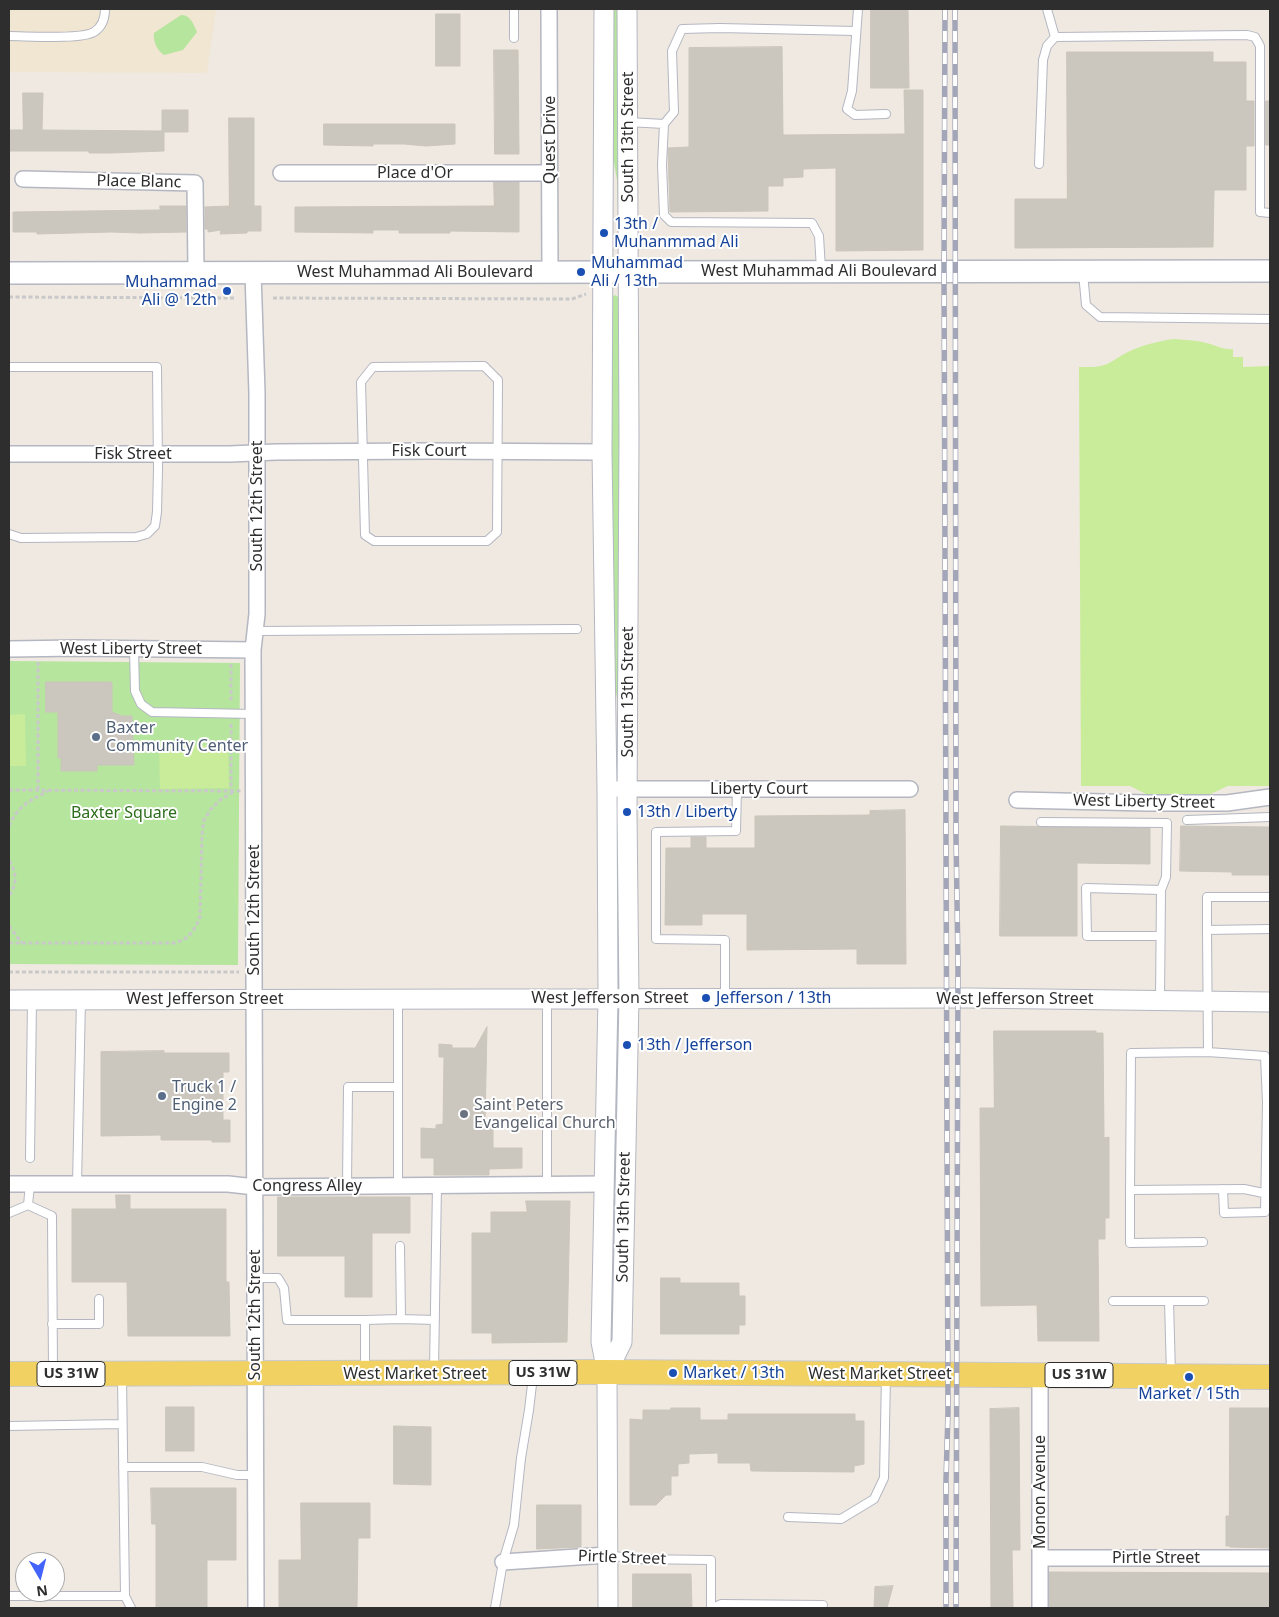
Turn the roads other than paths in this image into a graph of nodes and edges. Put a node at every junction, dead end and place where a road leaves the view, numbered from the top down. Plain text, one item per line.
1 (105, 9) edge
2 (514, 9) edge
3 (550, 9) edge
4 (604, 9) edge
5 (627, 9) edge
6 (858, 9) edge
7 (1047, 9) edge
8 (856, 31) junction
9 (9, 36) edge
10 (1054, 37) junction
11 (514, 38) dead end
12 (886, 114) dead end
13 (628, 122) junction
14 (664, 124) junction
15 (1039, 164) dead end
16 (281, 173) dead end
17 (550, 173) junction
18 (24, 179) dead end
19 (1270, 213) edge
20 (628, 271) junction
21 (1083, 271) junction
22 (1270, 271) edge
23 (196, 272) junction
24 (550, 272) junction
25 (603, 272) junction
26 (821, 272) junction
27 (9, 273) edge
28 (253, 273) junction
29 (1270, 320) edge
30 (9, 367) edge
31 (362, 451) junction
32 (497, 451) junction
33 (257, 452) junction
34 (602, 452) junction
35 (9, 454) edge
36 (158, 454) junction
37 (9, 534) edge
38 (577, 629) dead end
39 (255, 631) junction
40 (134, 649) junction
41 (9, 650) edge
42 (253, 650) junction
43 (253, 714) junction
44 (628, 788) junction
45 (607, 789) junction
46 (737, 789) junction
47 (910, 789) dead end
48 (1270, 797) edge
49 (1017, 800) dead end
50 (1270, 817) edge
51 (1187, 820) dead end
52 (1041, 822) dead end
53 (1161, 890) junction
54 (1270, 897) edge
55 (1270, 929) edge
56 (1207, 930) junction
57 (1160, 936) junction
58 (547, 998) junction
59 (608, 998) junction
60 (629, 998) junction
61 (725, 998) junction
62 (254, 999) junction
63 (398, 999) junction
64 (9, 1000) edge
65 (32, 1000) junction
66 (81, 1000) junction
67 (1160, 1000) junction
68 (1208, 1001) junction
69 (1270, 1002) edge
70 (1208, 1052) junction
71 (398, 1087) junction
72 (30, 1158) dead end
73 (9, 1184) edge
74 (30, 1184) junction
75 (78, 1184) junction
76 (547, 1184) junction
77 (605, 1184) junction
78 (437, 1185) junction
79 (255, 1186) junction
80 (347, 1186) junction
81 (398, 1186) junction
82 (1223, 1189) junction
83 (1130, 1190) junction
84 (1268, 1193) edge
85 (28, 1205) junction
86 (9, 1213) edge
87 (1203, 1242) dead end
88 (400, 1246) dead end
89 (255, 1278) junction
90 (99, 1299) dead end
91 (1113, 1301) dead end
92 (1169, 1301) junction
93 (1204, 1301) dead end
94 (400, 1319) junction
95 (365, 1320) junction
96 (435, 1320) junction
97 (52, 1324) junction
98 (607, 1372) junction
99 (533, 1373) junction
100 (9, 1374) edge
101 (53, 1374) junction
102 (122, 1374) junction
103 (255, 1374) junction
104 (365, 1374) junction
105 (434, 1374) junction
106 (886, 1374) junction
107 (1040, 1375) junction
108 (1171, 1376) junction
109 (1270, 1377) edge
110 (122, 1424) junction
111 (9, 1426) edge
112 (123, 1466) junction
113 (255, 1475) junction
114 (788, 1517) dead end
115 (607, 1555) junction
116 (1041, 1558) junction
117 (1270, 1558) edge
118 (503, 1562) junction
119 (9, 1596) edge
120 (125, 1596) junction
121 (823, 1605) dead end
122 (131, 1608) edge
123 (256, 1608) edge
124 (495, 1608) edge
125 (608, 1608) edge
126 (712, 1608) edge
127 (1040, 1608) edge

1 - 9 lane
2 - 11 lane
3 - 17 street, Quest Drive
4 - 25 street, South 13th Street
5 - 13 street, South 13th Street
6 - 8 lane
7 - 10 lane
8 - 12 lane
8 - 14 lane
10 - 15 lane
10 - 19 lane
13 - 14 lane
13 - 20 street, South 13th Street
14 - 26 lane
16 - 17 street, Place d'Or
17 - 24 street, Quest Drive
18 - 23 street, Place Blanc
20 - 25 main road, West Muhammad Ali Boulevard
20 - 26 main road, West Muhammad Ali Boulevard
20 - 44 street, South 13th Street
21 - 22 main road, West Muhammad Ali Boulevard
21 - 26 main road, West Muhammad Ali Boulevard
21 - 29 lane
23 - 27 main road, West Muhammad Ali Boulevard
23 - 28 main road, West Muhammad Ali Boulevard
24 - 25 main road, West Muhammad Ali Boulevard
24 - 28 main road, West Muhammad Ali Boulevard
25 - 34 street, South 13th Street
28 - 33 street, South 12th Street
30 - 36 lane
31 - 32 street, Fisk Court
31 - 32 lane
31 - 32 lane
31 - 33 street, Fisk Court
32 - 34 street, Fisk Court
33 - 36 street, Fisk Street
33 - 39 street, South 12th Street
34 - 45 street, South 13th Street
35 - 36 street, Fisk Street
36 - 37 lane
38 - 39 lane
39 - 42 street, South 12th Street
40 - 41 street, West Liberty Street
40 - 42 street, West Liberty Street
40 - 43 lane
42 - 43 street, South 12th Street
43 - 62 street, South 12th Street
44 - 45 street, Liberty Court
44 - 46 street, Liberty Court
44 - 60 street, South 13th Street
45 - 59 street, South 13th Street
46 - 47 street, Liberty Court
46 - 61 lane
48 - 49 street, West Liberty Street
50 - 51 lane
52 - 53 lane
53 - 57 lane
53 - 57 lane
54 - 56 lane
55 - 56 lane
56 - 68 lane
57 - 67 lane
58 - 59 street, West Jefferson Street
58 - 63 street, West Jefferson Street
58 - 76 lane
59 - 60 street, West Jefferson Street
59 - 77 street, South 13th Street
60 - 61 street, West Jefferson Street
60 - 98 street, South 13th Street
61 - 67 street, West Jefferson Street
62 - 63 street, West Jefferson Street
62 - 66 street, West Jefferson Street
62 - 79 street, South 12th Street
63 - 71 lane
64 - 65 street, West Jefferson Street
65 - 66 street, West Jefferson Street
65 - 72 lane
66 - 75 lane
67 - 68 street, West Jefferson Street
68 - 69 street, West Jefferson Street
68 - 70 lane
70 - 83 lane
70 - 84 lane
71 - 80 lane
71 - 81 lane
73 - 74 street, Congress Alley
74 - 75 street, Congress Alley
74 - 85 lane
75 - 79 street, Congress Alley
76 - 77 street, Congress Alley
76 - 78 street, Congress Alley
77 - 98 street, South 13th Street
78 - 81 street, Congress Alley
78 - 96 lane
79 - 80 street, Congress Alley
79 - 89 street, South 12th Street
80 - 81 street, Congress Alley
82 - 83 lane
82 - 84 lane
82 - 84 lane
83 - 87 lane
85 - 86 lane
85 - 97 lane
88 - 94 lane
89 - 95 lane
89 - 103 street, South 12th Street
90 - 97 lane
91 - 92 lane
92 - 93 lane
92 - 108 lane
94 - 95 lane
94 - 96 lane
95 - 104 lane
96 - 105 lane
97 - 101 lane
98 - 99 main road, West Market Street / US 31W
98 - 106 main road, West Market Street / US 31W
98 - 115 street, South 13th Street
99 - 105 main road, West Market Street / US 31W
99 - 118 lane
100 - 101 main road, West Market Street / US 31W
101 - 102 main road, West Market Street / US 31W
102 - 103 main road, West Market Street / US 31W
102 - 110 lane
103 - 104 main road, West Market Street / US 31W
103 - 113 street, South 12th Street
104 - 105 main road, West Market Street / US 31W
106 - 107 main road, West Market Street / US 31W
106 - 114 lane
107 - 108 main road, West Market Street / US 31W
107 - 116 street, Monon Avenue
108 - 109 main road, West Market Street / US 31W
110 - 111 lane
110 - 112 lane
112 - 113 lane
112 - 120 lane
113 - 123 street, South 12th Street
115 - 118 street, Pirtle Street
115 - 125 street, South 13th Street
115 - 126 lane, Pirtle Street
116 - 117 street, Pirtle Street
116 - 127 street, Monon Avenue
118 - 124 lane
119 - 120 lane
120 - 122 lane
121 - 126 lane

